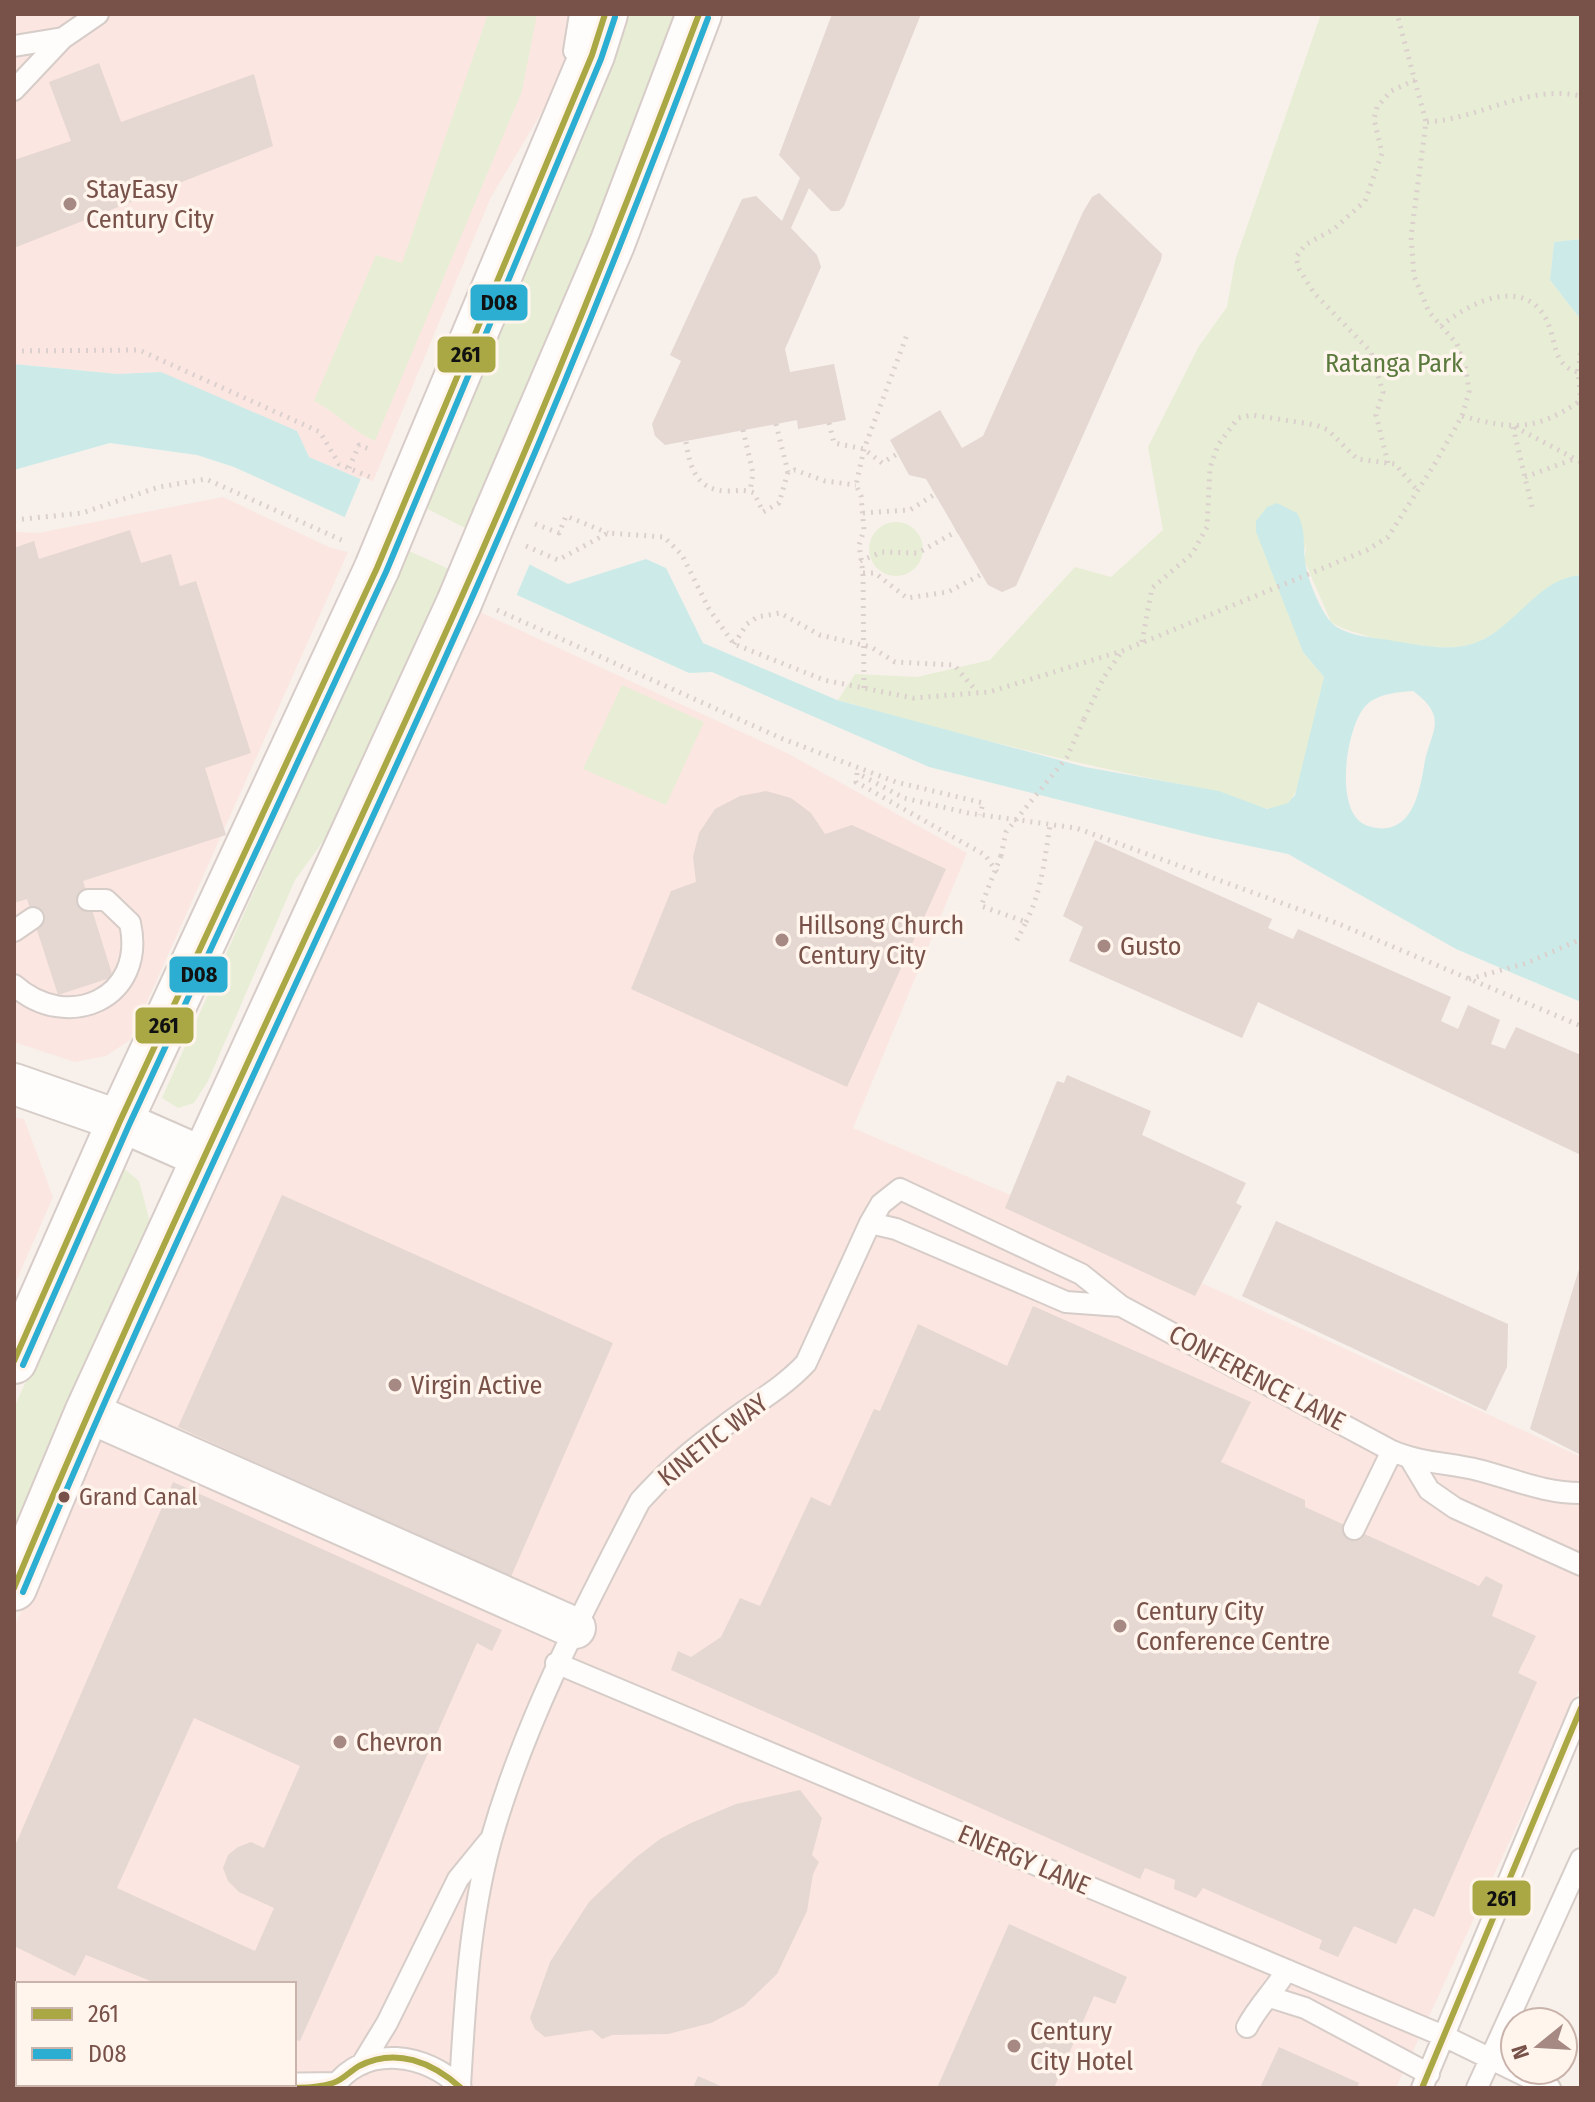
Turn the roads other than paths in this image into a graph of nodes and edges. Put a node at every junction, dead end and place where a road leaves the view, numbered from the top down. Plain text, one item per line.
1 (98, 14) edge
2 (605, 14) edge
3 (612, 14) edge
4 (699, 14) edge
5 (586, 34) edge
6 (63, 38) junction
7 (14, 46) edge
8 (14, 90) edge
9 (88, 900) dead end
10 (33, 918) dead end
11 (14, 931) edge
12 (14, 985) edge
13 (14, 1084) edge
14 (120, 1121) junction
15 (204, 1158) junction
16 (900, 1189) joint
17 (870, 1223) junction
18 (1121, 1306) junction
19 (14, 1361) edge
20 (108, 1421) dead end
21 (1402, 1455) junction
22 (1581, 1493) edge
23 (1354, 1529) dead end
24 (1581, 1565) edge
25 (14, 1588) edge
26 (575, 1628) junction
27 (556, 1663) junction
28 (1581, 1708) edge
29 (492, 1838) junction
30 (1581, 1859) edge
31 (1287, 1970) junction
32 (1270, 1997) junction
33 (1247, 2027) dead end
34 (1446, 2037) junction
35 (1491, 2058) junction
36 (362, 2064) junction
37 (1425, 2081) edge
38 (296, 2085) edge
39 (335, 2086) edge
40 (460, 2087) edge
41 (1477, 2088) edge
42 (1550, 2088) edge

1 - 6 lane
2 - 5 main road
3 - 5 main road
4 - 15 main road, bridge
5 - 14 main road, bridge
6 - 7 lane
6 - 8 lane
9 - 12 lane
10 - 11 lane
13 - 14 street
14 - 15 street
14 - 19 main road
15 - 25 main road
16 - 17 lane, KINETIC WAY
16 - 18 lane, CONFERENCE LANE
17 - 18 lane, CONFERENCE LANE
17 - 26 lane, KINETIC WAY
18 - 21 lane, CONFERENCE LANE
20 - 26 street
21 - 22 lane, CONFERENCE LANE
21 - 23 lane
21 - 24 lane, CONFERENCE LANE
26 - 27 lane, KINETIC WAY
27 - 29 lane, KINETIC WAY
27 - 31 lane, ENERGY LANE
28 - 34 lane
29 - 36 lane, KINETIC WAY
29 - 40 lane, KINETIC WAY
30 - 35 lane
31 - 32 lane
31 - 34 lane, ENERGY LANE
32 - 33 lane
32 - 37 lane
34 - 35 lane, ENERGY LANE
34 - 37 lane
35 - 41 lane
35 - 42 lane, ENERGY LANE
36 - 39 lane
36 - 40 lane
38 - 39 lane

